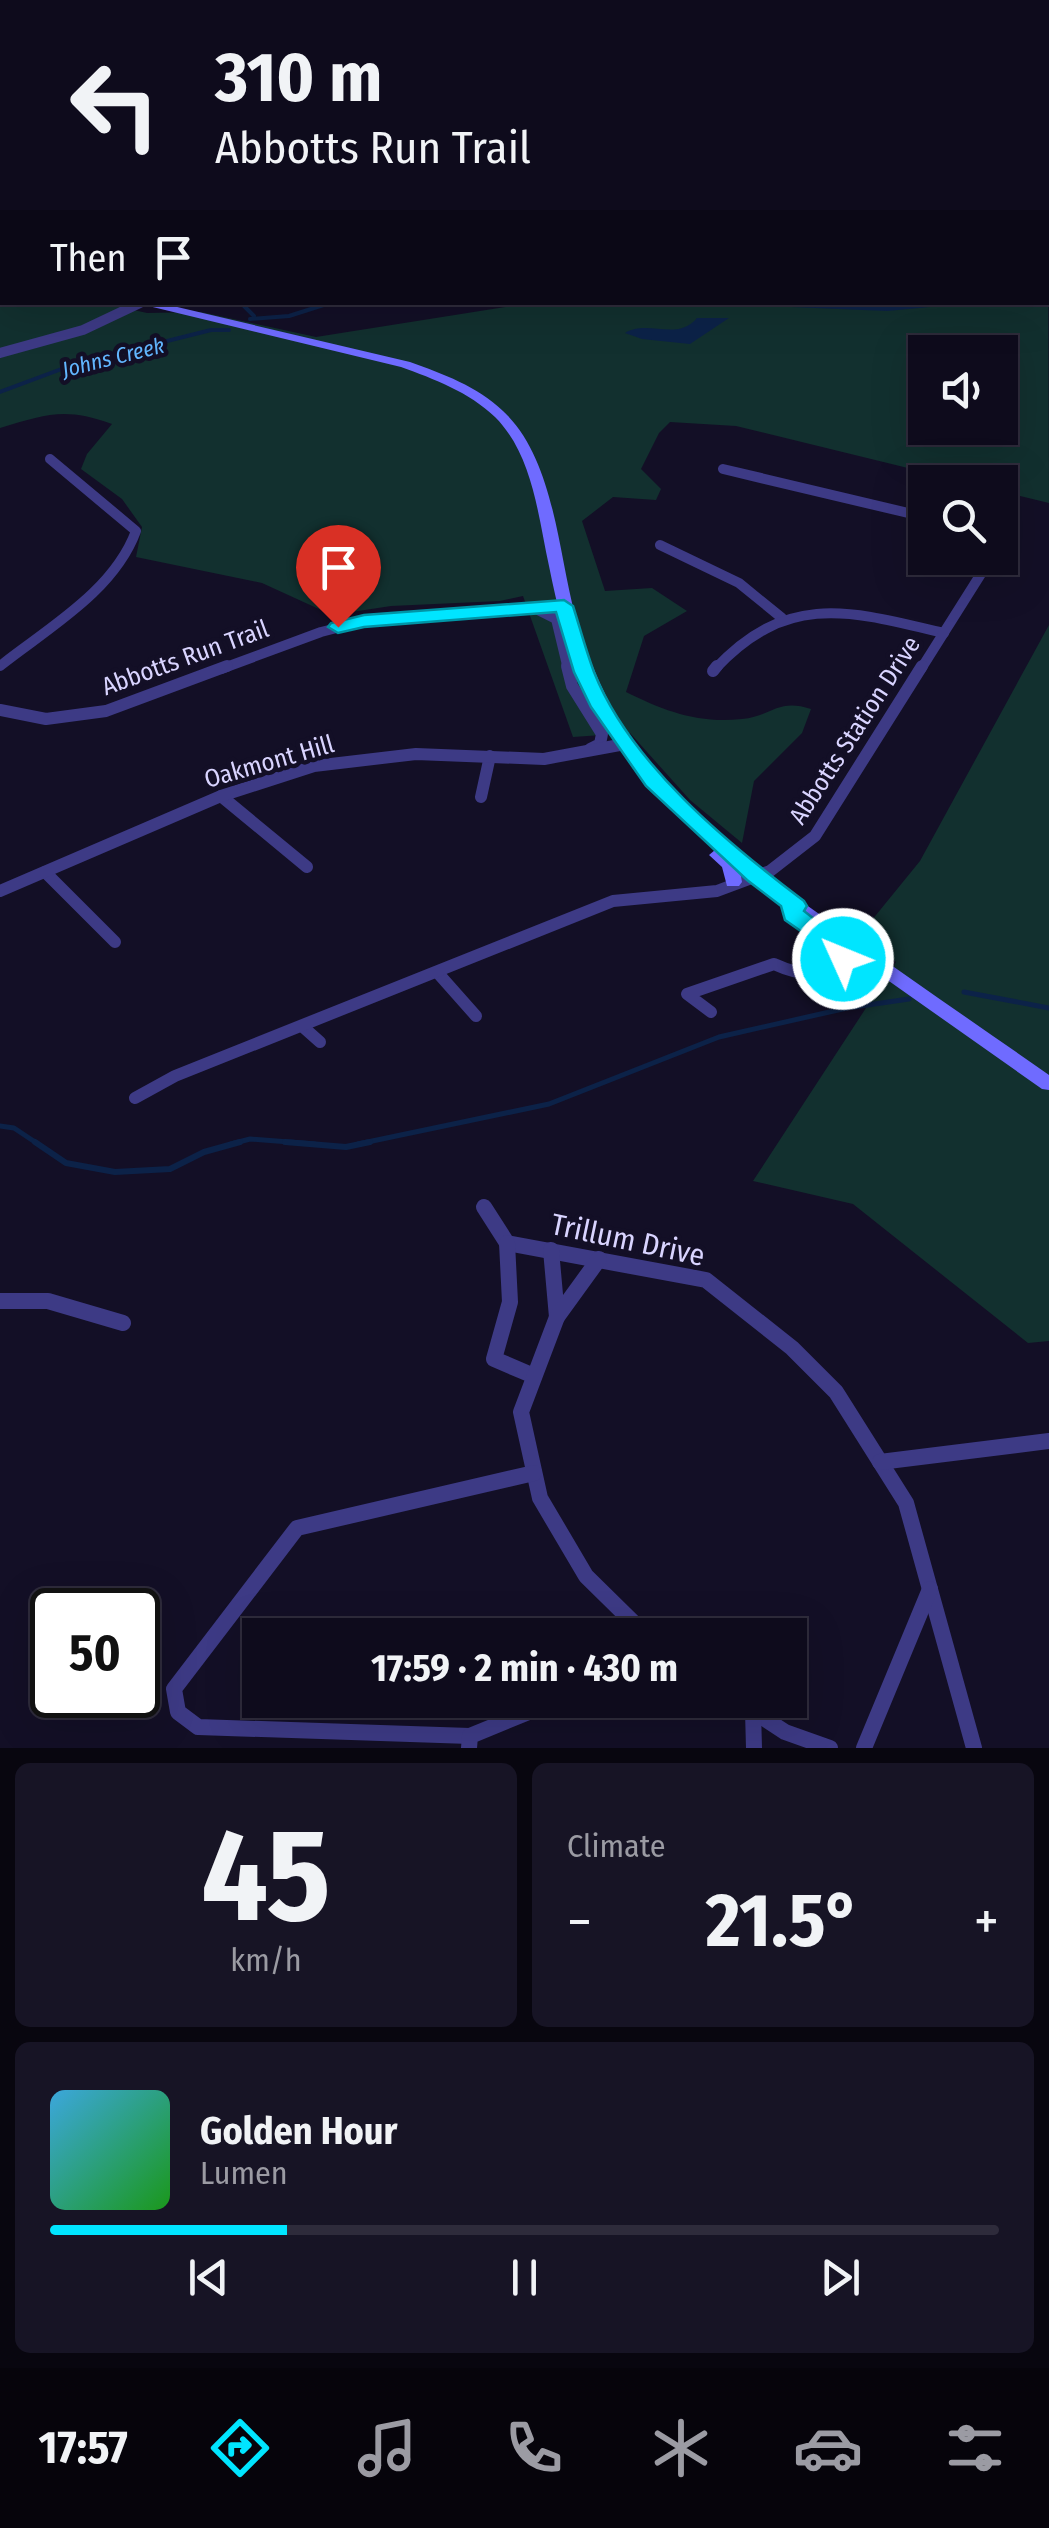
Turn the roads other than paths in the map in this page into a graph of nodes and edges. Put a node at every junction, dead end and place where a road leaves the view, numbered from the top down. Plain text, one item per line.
1 (135, 305) edge
2 (148, 305) edge
3 (0, 353) edge
4 (50, 458) dead end
5 (723, 470) dead end
6 (908, 512) edge
7 (660, 544) dead end
8 (981, 575) edge
9 (564, 606) junction
10 (534, 608) junction
11 (782, 618) junction
12 (944, 633) junction
13 (0, 646) edge
14 (18, 651) junction
15 (0, 666) edge
16 (713, 671) dead end
17 (0, 710) edge
18 (626, 744) junction
19 (576, 754) junction
20 (490, 756) junction
21 (221, 796) junction
22 (482, 797) dead end
23 (689, 816) junction
24 (307, 867) dead end
25 (45, 872) junction
26 (755, 876) junction
27 (733, 882) junction
28 (0, 890) edge
29 (796, 906) junction
30 (115, 942) dead end
31 (866, 956) junction
32 (884, 968) junction
33 (437, 972) junction
34 (829, 976) junction
35 (712, 1012) dead end
36 (476, 1016) dead end
37 (302, 1026) junction
38 (320, 1042) dead end
39 (1049, 1084) edge
40 (135, 1098) dead end
41 (484, 1207) dead end
42 (507, 1243) junction
43 (551, 1250) junction
44 (599, 1259) junction
45 (0, 1302) edge
46 (558, 1317) junction
47 (122, 1323) dead end
48 (534, 1376) junction
49 (1049, 1441) edge
50 (880, 1462) junction
51 (534, 1473) junction
52 (930, 1589) junction
53 (629, 1618) edge
54 (520, 1718) edge
55 (753, 1718) edge
56 (763, 1718) edge
57 (469, 1742) edge
58 (754, 1748) edge
59 (830, 1748) edge
60 (864, 1748) edge
61 (974, 1748) edge

1 - 3 street
2 - 9 main road
4 - 14 street
5 - 6 street
7 - 11 street
8 - 12 street, Abbotts Station Drive
9 - 10 street, Abbotts Run Trail
9 - 18 main road
10 - 17 street, Abbotts Run Trail
10 - 19 street
11 - 12 street
11 - 16 street
12 - 26 street, Abbotts Station Drive
13 - 14 street
14 - 15 street
18 - 19 street, Oakmont Hill
18 - 23 main road
19 - 20 street, Oakmont Hill
20 - 21 street, Oakmont Hill
20 - 22 street
21 - 24 street
21 - 25 street, Oakmont Hill
23 - 26 main road
23 - 27 main road
25 - 28 street, Oakmont Hill
25 - 30 street
26 - 27 street, Abbotts Station Drive
26 - 29 main road
27 - 33 street, Abbotts Station Drive
29 - 31 main road
29 - 34 main road
31 - 32 main road
31 - 34 street
32 - 34 street
32 - 39 main road
33 - 36 street
33 - 37 street, Abbotts Station Drive
34 - 35 street
37 - 38 street
37 - 40 street, Abbotts Station Drive
41 - 42 street
42 - 43 street, Trillum Drive
42 - 48 street
43 - 44 street, Trillum Drive
43 - 46 street
44 - 46 street
44 - 50 street, Trillum Drive
45 - 47 street
46 - 48 street
48 - 51 street
49 - 50 street
50 - 52 street, Trillum Drive
51 - 53 street
51 - 57 street
52 - 60 street
52 - 61 street, Trillum Drive
54 - 57 street
55 - 58 street
56 - 59 street

